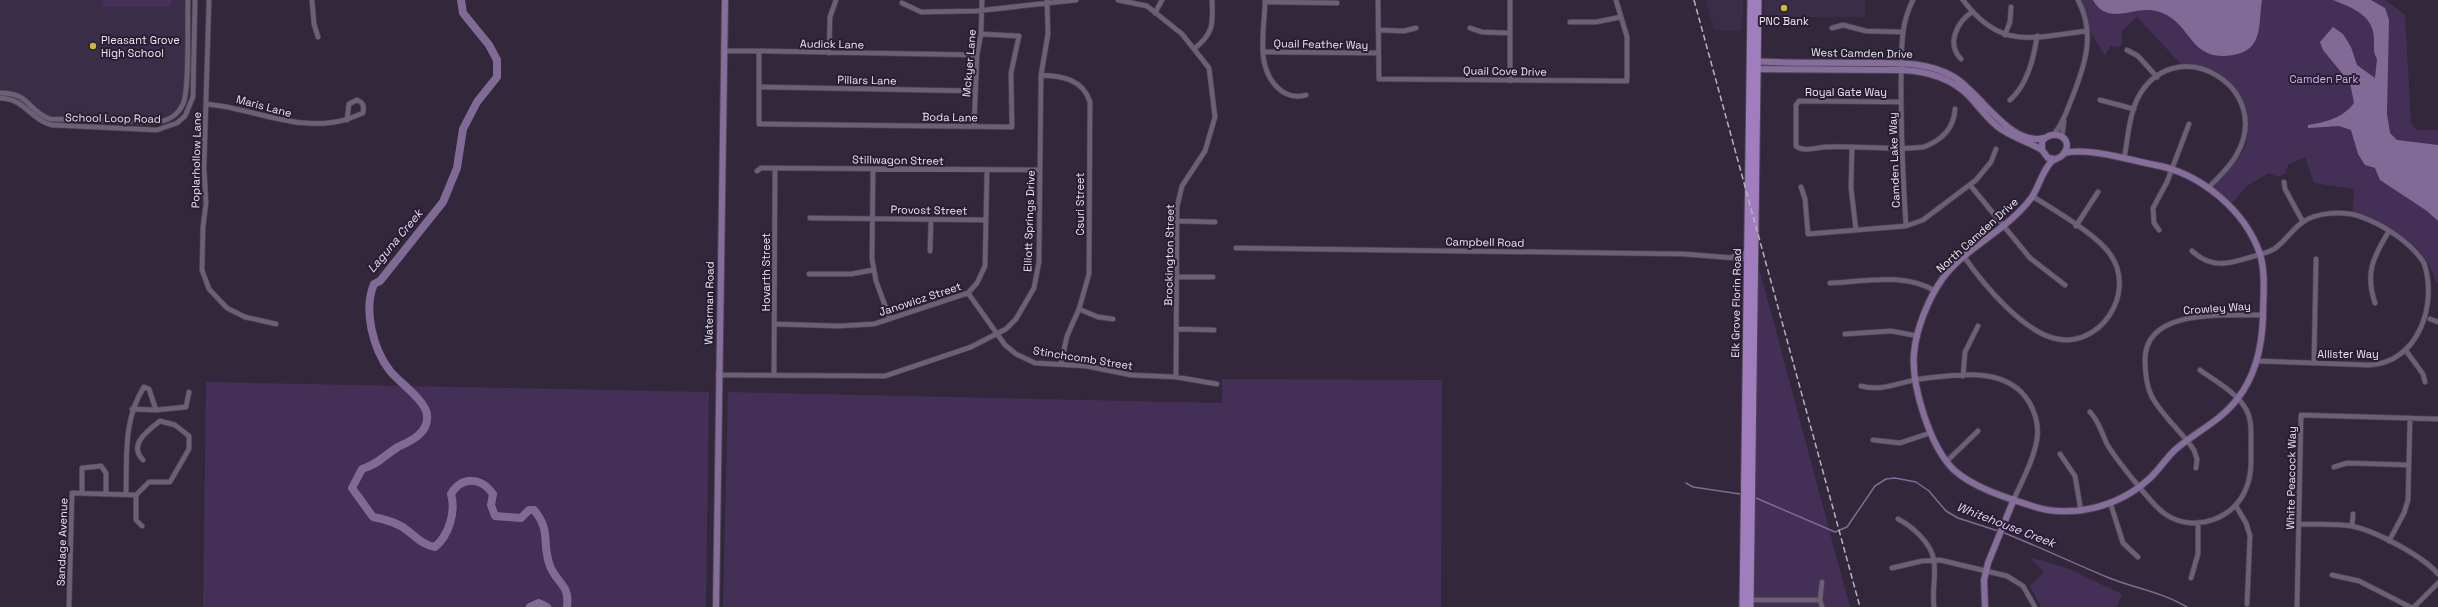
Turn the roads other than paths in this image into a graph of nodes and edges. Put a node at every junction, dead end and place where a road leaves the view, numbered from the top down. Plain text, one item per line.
1 (188, 0) edge
2 (195, 0) edge
3 (209, 0) edge
4 (312, 0) edge
5 (725, 0) edge
6 (836, 0) edge
7 (982, 0) edge
8 (1076, 0) edge
9 (1118, 0) edge
10 (1162, 0) edge
11 (1212, 0) edge
12 (1378, 0) edge
13 (1510, 0) edge
14 (1616, 0) edge
15 (1751, 0) edge
16 (1754, 0) edge
17 (1758, 0) edge
18 (1913, 0) edge
19 (1963, 0) edge
20 (2078, 0) edge
21 (1048, 1) edge
22 (1265, 1) edge
23 (902, 3) dead end
24 (1336, 3) dead end
25 (2011, 7) dead end
26 (982, 10) junction
27 (1972, 12) junction
28 (1155, 13) junction
29 (1621, 17) junction
30 (1758, 20) junction
31 (1570, 22) dead end
32 (1416, 28) dead end
33 (1470, 28) dead end
34 (1832, 28) dead end
35 (1378, 30) junction
36 (2087, 31) junction
37 (1903, 32) junction
38 (1509, 33) junction
39 (981, 34) junction
40 (2005, 35) junction
41 (2037, 36) junction
42 (318, 37) dead end
43 (1194, 49) junction
44 (2127, 50) dead end
45 (724, 51) junction
46 (759, 52) junction
47 (1263, 52) junction
48 (829, 53) junction
49 (1378, 53) junction
50 (977, 55) junction
51 (1961, 59) dead end
52 (1754, 61) junction
53 (1902, 66) junction
54 (1754, 69) junction
55 (1041, 75) junction
56 (2157, 77) junction
57 (1510, 81) junction
58 (759, 87) junction
59 (975, 91) junction
60 (0, 93) edge
61 (1306, 95) dead end
62 (0, 98) edge
63 (2010, 100) dead end
64 (2100, 100) dead end
65 (1901, 102) junction
66 (206, 104) junction
67 (2134, 109) junction
68 (1955, 110) dead end
69 (2066, 114) junction
70 (347, 120) junction
71 (2189, 124) dead end
72 (974, 127) junction
73 (2054, 134) junction
74 (2044, 138) junction
75 (2064, 140) junction
76 (1852, 147) junction
77 (1901, 148) junction
78 (1996, 149) dead end
79 (2086, 152) junction
80 (2043, 153) junction
81 (2064, 153) junction
82 (2055, 159) junction
83 (2124, 159) junction
84 (775, 168) junction
85 (873, 169) junction
86 (2173, 169) junction
87 (987, 170) junction
88 (1040, 170) junction
89 (757, 171) dead end
90 (2043, 176) junction
91 (2284, 182) dead end
92 (1970, 186) junction
93 (1801, 187) dead end
94 (2208, 188) junction
95 (2098, 192) dead end
96 (2032, 196) junction
97 (810, 218) dead end
98 (872, 218) junction
99 (931, 220) junction
100 (986, 220) junction
101 (1177, 221) junction
102 (1215, 222) dead end
103 (2303, 222) junction
104 (1906, 226) junction
105 (2003, 226) junction
106 (2076, 226) junction
107 (1856, 230) junction
108 (2159, 230) dead end
109 (2389, 232) junction
110 (1236, 248) dead end
111 (930, 251) dead end
112 (2192, 251) dead end
113 (2260, 254) junction
114 (1747, 256) junction
115 (1965, 258) junction
116 (2316, 258) dead end
117 (873, 270) junction
118 (809, 274) dead end
119 (1177, 277) junction
120 (1213, 277) dead end
121 (1755, 277) junction
122 (1830, 283) dead end
123 (2065, 285) dead end
124 (1935, 291) junction
125 (968, 293) junction
126 (2375, 303) dead end
127 (1079, 309) junction
128 (2263, 315) junction
129 (890, 319) junction
130 (1113, 319) dead end
131 (2430, 319) junction
132 (2438, 322) edge
133 (276, 324) dead end
134 (774, 324) junction
135 (1978, 326) dead end
136 (1176, 329) junction
137 (1214, 330) dead end
138 (1845, 334) dead end
139 (997, 335) junction
140 (1918, 336) junction
141 (2407, 352) junction
142 (2256, 361) junction
143 (2314, 363) junction
144 (1061, 364) junction
145 (2200, 370) dead end
146 (718, 375) junction
147 (774, 375) junction
148 (1963, 376) junction
149 (1176, 377) junction
150 (1916, 380) junction
151 (2425, 382) dead end
152 (1216, 384) dead end
153 (1860, 386) dead end
154 (189, 392) dead end
155 (2238, 398) junction
156 (132, 409) junction
157 (156, 410) junction
158 (2090, 412) dead end
159 (2410, 418) junction
160 (2438, 419) edge
161 (1978, 431) dead end
162 (1930, 433) junction
163 (1873, 440) dead end
164 (2188, 440) junction
165 (2060, 454) dead end
166 (143, 460) dead end
167 (1946, 461) junction
168 (2409, 465) junction
169 (2334, 467) dead end
170 (2196, 468) dead end
171 (2140, 486) junction
172 (82, 493) junction
173 (106, 494) junction
174 (126, 494) junction
175 (136, 495) junction
176 (2014, 499) junction
177 (2110, 502) junction
178 (2236, 506) junction
179 (2081, 511) junction
180 (2353, 514) dead end
181 (1898, 519) dead end
182 (2198, 523) junction
183 (2299, 524) junction
184 (142, 526) dead end
185 (2352, 526) junction
186 (2389, 541) junction
187 (2138, 557) dead end
188 (1934, 560) junction
189 (1892, 568) dead end
190 (1987, 571) junction
191 (2438, 574) edge
192 (2332, 576) dead end
193 (2191, 578) dead end
194 (1822, 582) dead end
195 (2438, 583) edge
196 (1782, 600) junction
197 (1820, 600) junction
198 (2247, 604) dead end
199 (1746, 605) edge
200 (69, 607) edge
201 (716, 607) edge
202 (1782, 607) edge
203 (1822, 607) edge
204 (1934, 607) edge
205 (1985, 607) edge
206 (2035, 607) edge
207 (2297, 607) edge
208 (2410, 607) edge
209 (2414, 607) edge

1 - 60 street, School Loop Road
2 - 62 street, School Loop Road
3 - 66 street, Poplarhollow Lane
4 - 42 street
5 - 45 street, Waterman Road
6 - 48 street
7 - 26 street, Mckyer Lane
8 - 21 street
9 - 28 street, Brockington Street
10 - 28 street
11 - 43 street
12 - 35 street, Quail Cove Drive
13 - 38 street
14 - 29 street, Quail Cove Drive
15 - 52 main road, Elk Grove Florin Road
16 - 30 main road
17 - 30 main road, Elk Grove Florin Road
18 - 37 street, Camden Lake Way
19 - 27 street
20 - 36 street
21 - 26 street
21 - 55 street, Elliott Springs Drive
22 - 24 street
22 - 47 street
23 - 26 street
25 - 40 street
26 - 39 street, Mckyer Lane
27 - 40 street
27 - 51 street
28 - 43 street, Brockington Street
29 - 31 street
29 - 57 street, Quail Cove Drive
30 - 52 main road, Elk Grove Florin Road
32 - 35 street
33 - 38 street
34 - 37 street
35 - 49 street, Quail Cove Drive
36 - 41 street
36 - 69 street
37 - 53 street, Camden Lake Way
38 - 57 street
39 - 50 street, Mckyer Lane
39 - 72 street, Boda Lane
40 - 41 street
41 - 63 street
43 - 101 street, Brockington Street
44 - 56 street
45 - 46 street, Audick Lane
45 - 146 street, Waterman Road
46 - 48 street, Audick Lane
46 - 58 street
47 - 49 street, Quail Feather Way
47 - 61 street
48 - 50 street, Audick Lane
49 - 57 street, Quail Cove Drive
50 - 59 street, Mckyer Lane
52 - 53 street, West Camden Drive
52 - 54 main road, Elk Grove Florin Road
53 - 54 street, West Camden Drive
53 - 65 street, Camden Lake Way
53 - 74 street, West Camden Drive
53 - 80 street, West Camden Drive
54 - 114 main road, Elk Grove Florin Road
54 - 121 main road, Elk Grove Florin Road
55 - 88 street, Elliott Springs Drive
55 - 127 street, Csuri Street
56 - 67 street
56 - 94 street
58 - 59 street, Pillars Lane
58 - 72 street, Boda Lane
59 - 72 street, Mckyer Lane
64 - 67 street
65 - 76 street, Royal Gate Way
65 - 77 street, Camden Lake Way
66 - 70 street, Maris Lane
66 - 133 street, Poplarhollow Lane
67 - 83 street
68 - 77 street, Royal Gate Way
69 - 73 street
69 - 75 street
70 - 70 street, Maris Lane
71 - 86 street
73 - 74 street
73 - 75 street
74 - 80 street
75 - 79 street
75 - 81 street
76 - 77 street, Royal Gate Way
76 - 107 street
77 - 104 street, Camden Lake Way
78 - 92 street
79 - 81 street
79 - 83 street
80 - 82 street
80 - 90 street, North Camden Drive
81 - 82 street
82 - 90 street, North Camden Drive
83 - 86 street
84 - 85 street, Stillwagon Street
84 - 89 street, Stillwagon Street
84 - 134 street, Hovarth Street
85 - 87 street, Stillwagon Street
85 - 98 street
86 - 94 street
86 - 108 street
87 - 88 street, Stillwagon Street
87 - 100 street, Janowicz Street
88 - 139 street, Elliott Springs Drive
90 - 96 street, North Camden Drive
91 - 103 street
92 - 104 street
92 - 105 street
93 - 107 street
94 - 113 street
95 - 106 street
96 - 105 street, North Camden Drive
96 - 106 street
97 - 98 street, Provost Street
98 - 99 street, Provost Street
98 - 117 street
99 - 100 street, Provost Street
99 - 111 street
100 - 125 street, Janowicz Street
101 - 102 street
101 - 119 street, Brockington Street
103 - 109 street, Allister Way
103 - 113 street, Allister Way
104 - 107 street
105 - 115 street, North Camden Drive
105 - 123 street
106 - 115 street
109 - 126 street
109 - 131 street, Allister Way
110 - 114 street, Campbell Road
112 - 113 street, Allister Way
113 - 128 street
114 - 121 street
114 - 199 main road, Elk Grove Florin Road
115 - 124 street, North Camden Drive
116 - 143 street
117 - 118 street
117 - 129 street
119 - 120 street
119 - 136 street, Brockington Street
121 - 199 main road, Elk Grove Florin Road
122 - 124 street
124 - 140 street, North Camden Drive
125 - 129 street, Janowicz Street
125 - 139 street, Stinchcomb Street
127 - 130 street
127 - 144 street, Csuri Street
128 - 142 street
128 - 164 street, Crowley Way
129 - 134 street, Janowicz Street
131 - 132 street
131 - 141 street, Allister Way
134 - 147 street, Hovarth Street
135 - 148 street
136 - 137 street
136 - 149 street, Brockington Street
138 - 140 street
139 - 144 street, Stinchcomb Street
139 - 147 street, Elliott Springs Drive
140 - 150 street, North Camden Drive
141 - 143 street, Allister Way
141 - 151 street
142 - 143 street, Allister Way
142 - 155 street
144 - 149 street, Stinchcomb Street
145 - 155 street
146 - 147 street, Elliott Springs Drive
146 - 201 street, Waterman Road
148 - 150 street
148 - 176 street
149 - 152 street, Stinchcomb Street
150 - 153 street
150 - 162 street, North Camden Drive
154 - 157 street
155 - 164 street
155 - 178 street
156 - 157 street
156 - 157 street
156 - 174 street
158 - 171 street
159 - 160 street, White Peacock Way
159 - 168 street
159 - 183 street, White Peacock Way
161 - 167 street
162 - 163 street
162 - 167 street, North Camden Drive
164 - 170 street, Crowley Way
164 - 171 street
165 - 179 street
166 - 175 street
167 - 176 street, North Camden Drive
168 - 169 street
168 - 186 street
171 - 177 street
171 - 182 street
172 - 173 street, Sandage Avenue
172 - 173 street
172 - 200 street, Sandage Avenue
173 - 174 street, Sandage Avenue
174 - 175 street, Sandage Avenue
175 - 184 street
176 - 179 street
176 - 190 street
177 - 179 street
177 - 187 street
178 - 182 street
178 - 198 street
180 - 185 street
181 - 188 street
182 - 193 street
183 - 185 street
183 - 207 street, White Peacock Way
185 - 186 street
186 - 191 street
188 - 189 street
188 - 190 street
188 - 204 street
190 - 205 street
190 - 206 street
192 - 208 street
194 - 197 street
195 - 209 street
196 - 197 street
196 - 199 street
196 - 202 street
197 - 203 street

